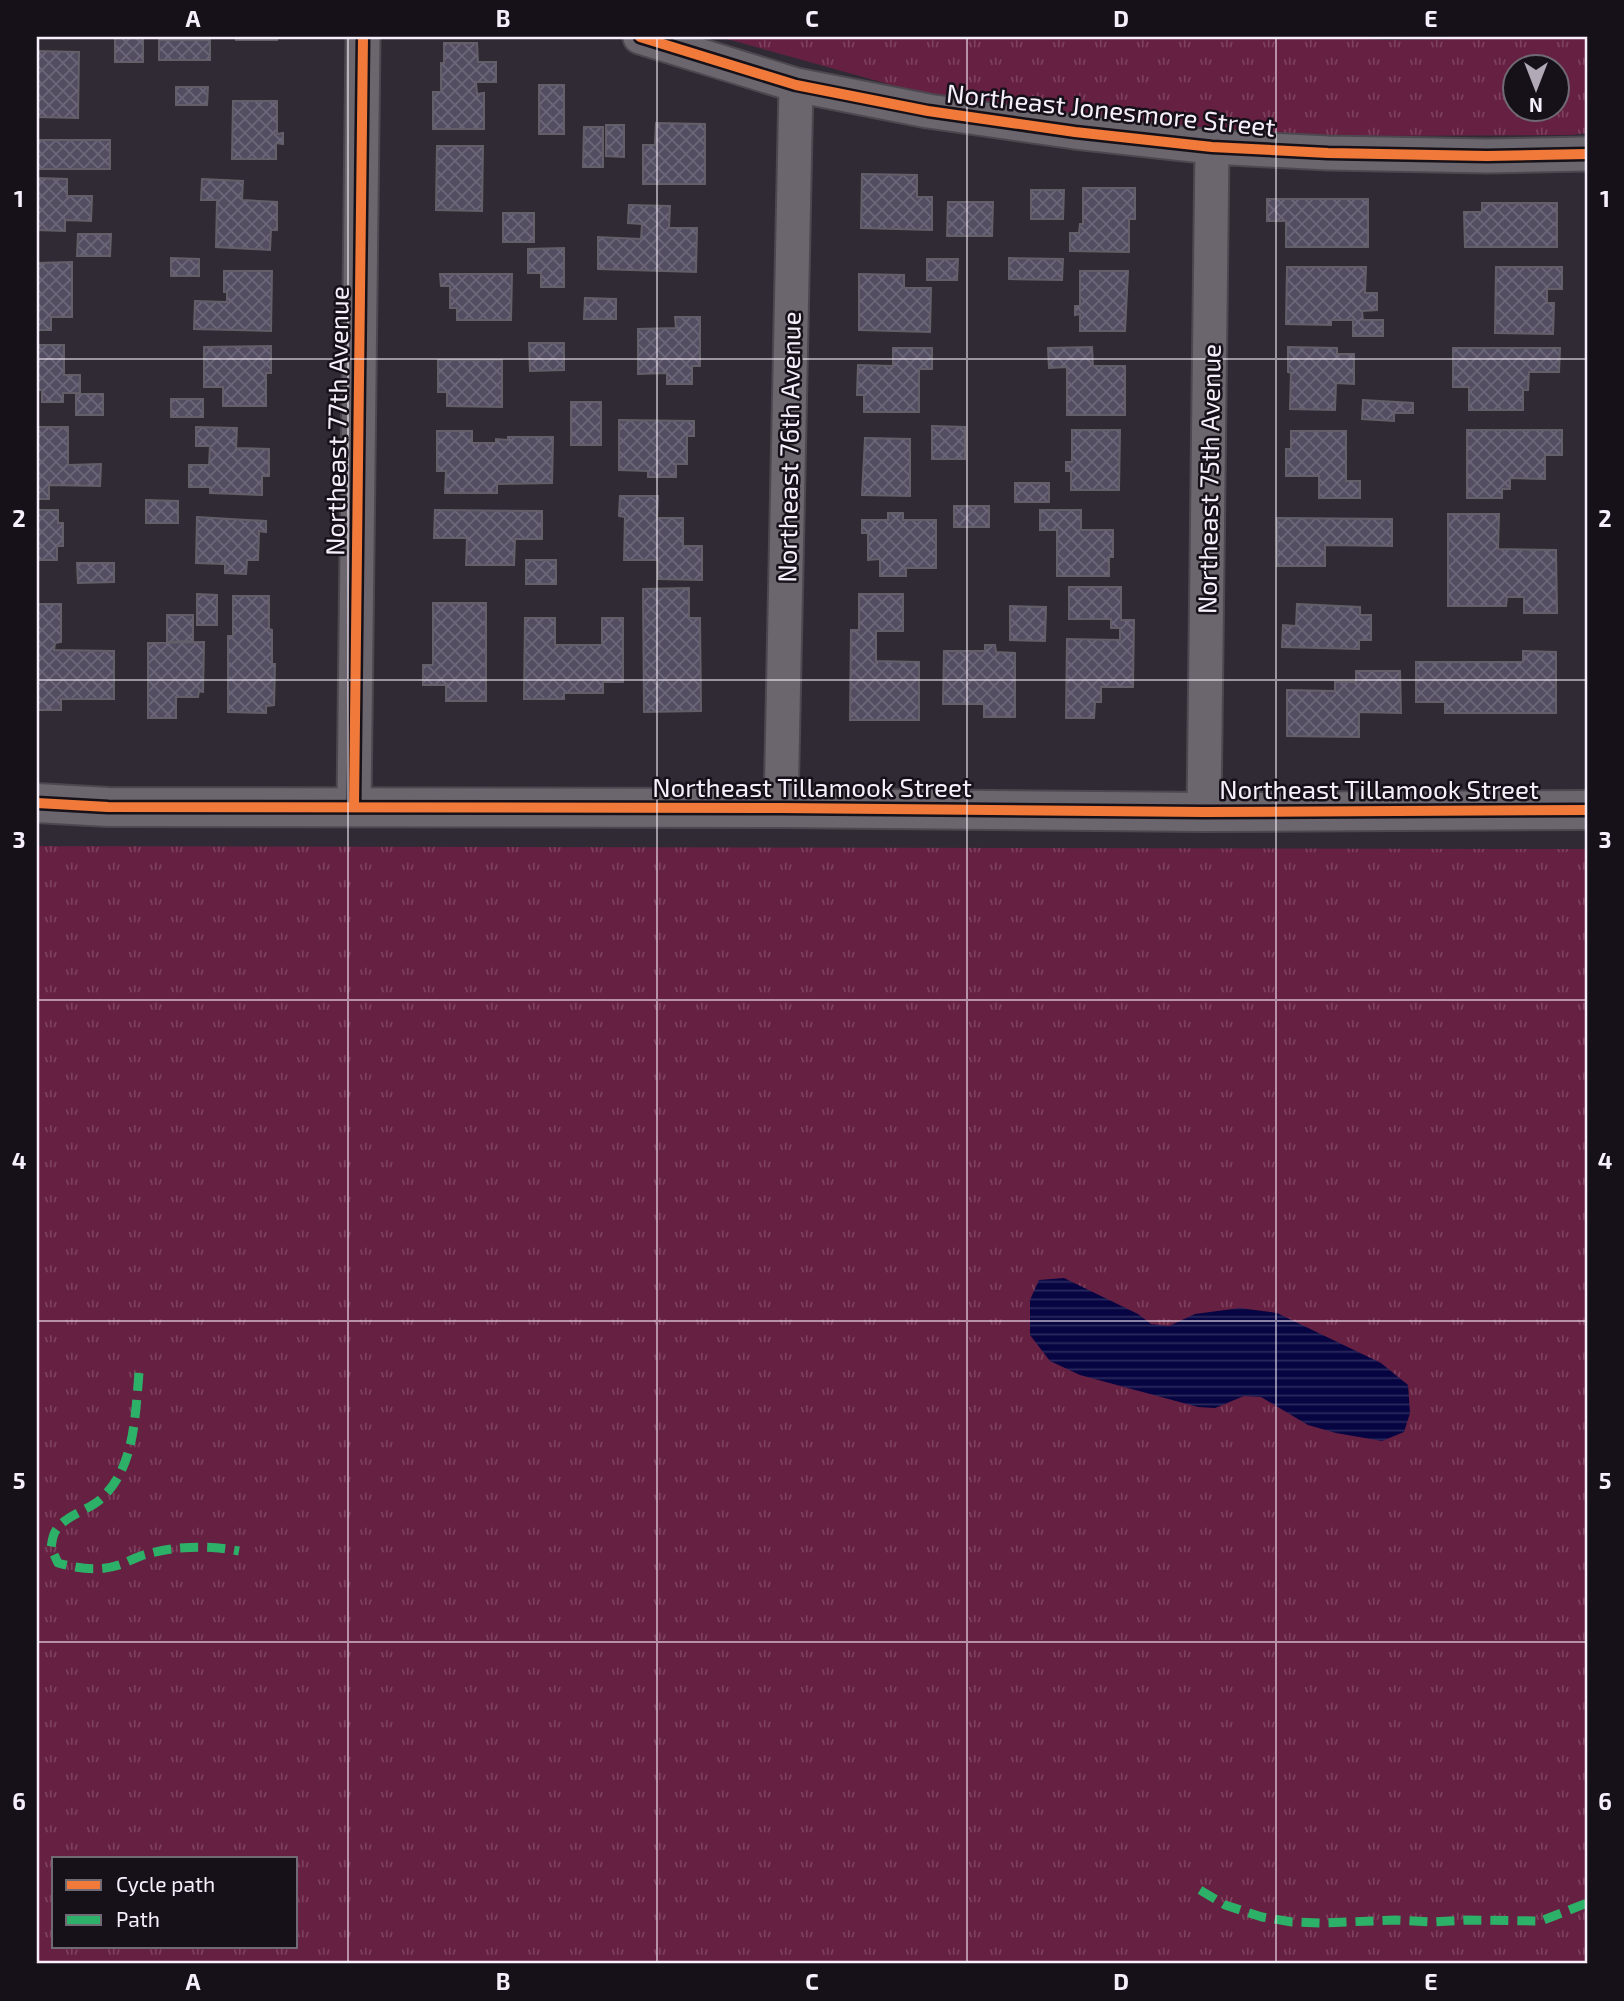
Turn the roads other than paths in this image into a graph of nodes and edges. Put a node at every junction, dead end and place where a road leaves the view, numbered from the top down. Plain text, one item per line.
1 (363, 37) edge
2 (640, 37) edge
3 (796, 85) junction
4 (1212, 147) junction
5 (1587, 154) edge
6 (37, 803) edge
7 (354, 806) junction
8 (780, 808) junction
9 (1587, 810) edge
10 (1204, 812) junction

1 - 7 street, Northeast 77th Avenue
2 - 3 street, Northeast Jonesmore Street
3 - 4 street, Northeast Jonesmore Street
3 - 8 street, Northeast 76th Avenue
4 - 5 street, Northeast Jonesmore Street
4 - 10 street, Northeast 75th Avenue
6 - 7 street, Northeast Tillamook Street
7 - 8 street, Northeast Tillamook Street
8 - 10 street, Northeast Tillamook Street
9 - 10 street, Northeast Tillamook Street

